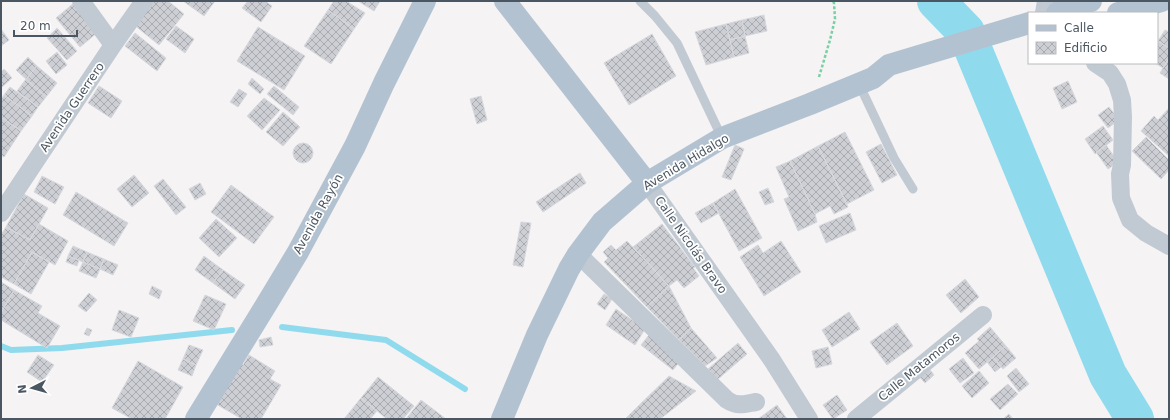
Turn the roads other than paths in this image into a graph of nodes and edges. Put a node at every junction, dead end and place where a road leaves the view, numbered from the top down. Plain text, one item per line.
1 (81, 1) edge
2 (144, 1) edge
3 (424, 1) edge
4 (505, 1) edge
5 (640, 1) edge
6 (1046, 1) edge
7 (1091, 1) edge
8 (1162, 1) edge
9 (1044, 12) edge
10 (1059, 12) edge
11 (1122, 12) edge
12 (1023, 32) edge
13 (113, 45) junction
14 (1096, 64) edge
15 (879, 76) junction
16 (722, 138) junction
17 (647, 184) junction
18 (913, 189) dead end
19 (1, 213) edge
20 (1169, 246) edge
21 (578, 254) junction
22 (983, 315) dead end
23 (756, 402) dead end
24 (196, 419) edge
25 (502, 419) edge
26 (809, 419) edge
27 (856, 419) edge

1 - 13 street
2 - 13 street, Avenida Guerrero
3 - 24 main road, Avenida Rayón
4 - 17 main road, Calle Nicolás Bravo
5 - 16 lane
6 - 9 street
7 - 10 main road
8 - 11 main road
12 - 15 main road, Avenida Hidalgo
13 - 19 street, Avenida Guerrero
14 - 20 street
15 - 16 main road, Avenida Hidalgo
15 - 18 lane
16 - 17 main road, Avenida Hidalgo
17 - 21 main road, Avenida Hidalgo
17 - 26 street, Calle Nicolás Bravo
21 - 23 street
21 - 25 main road, Avenida Hidalgo
22 - 27 street, Calle Matamoros

